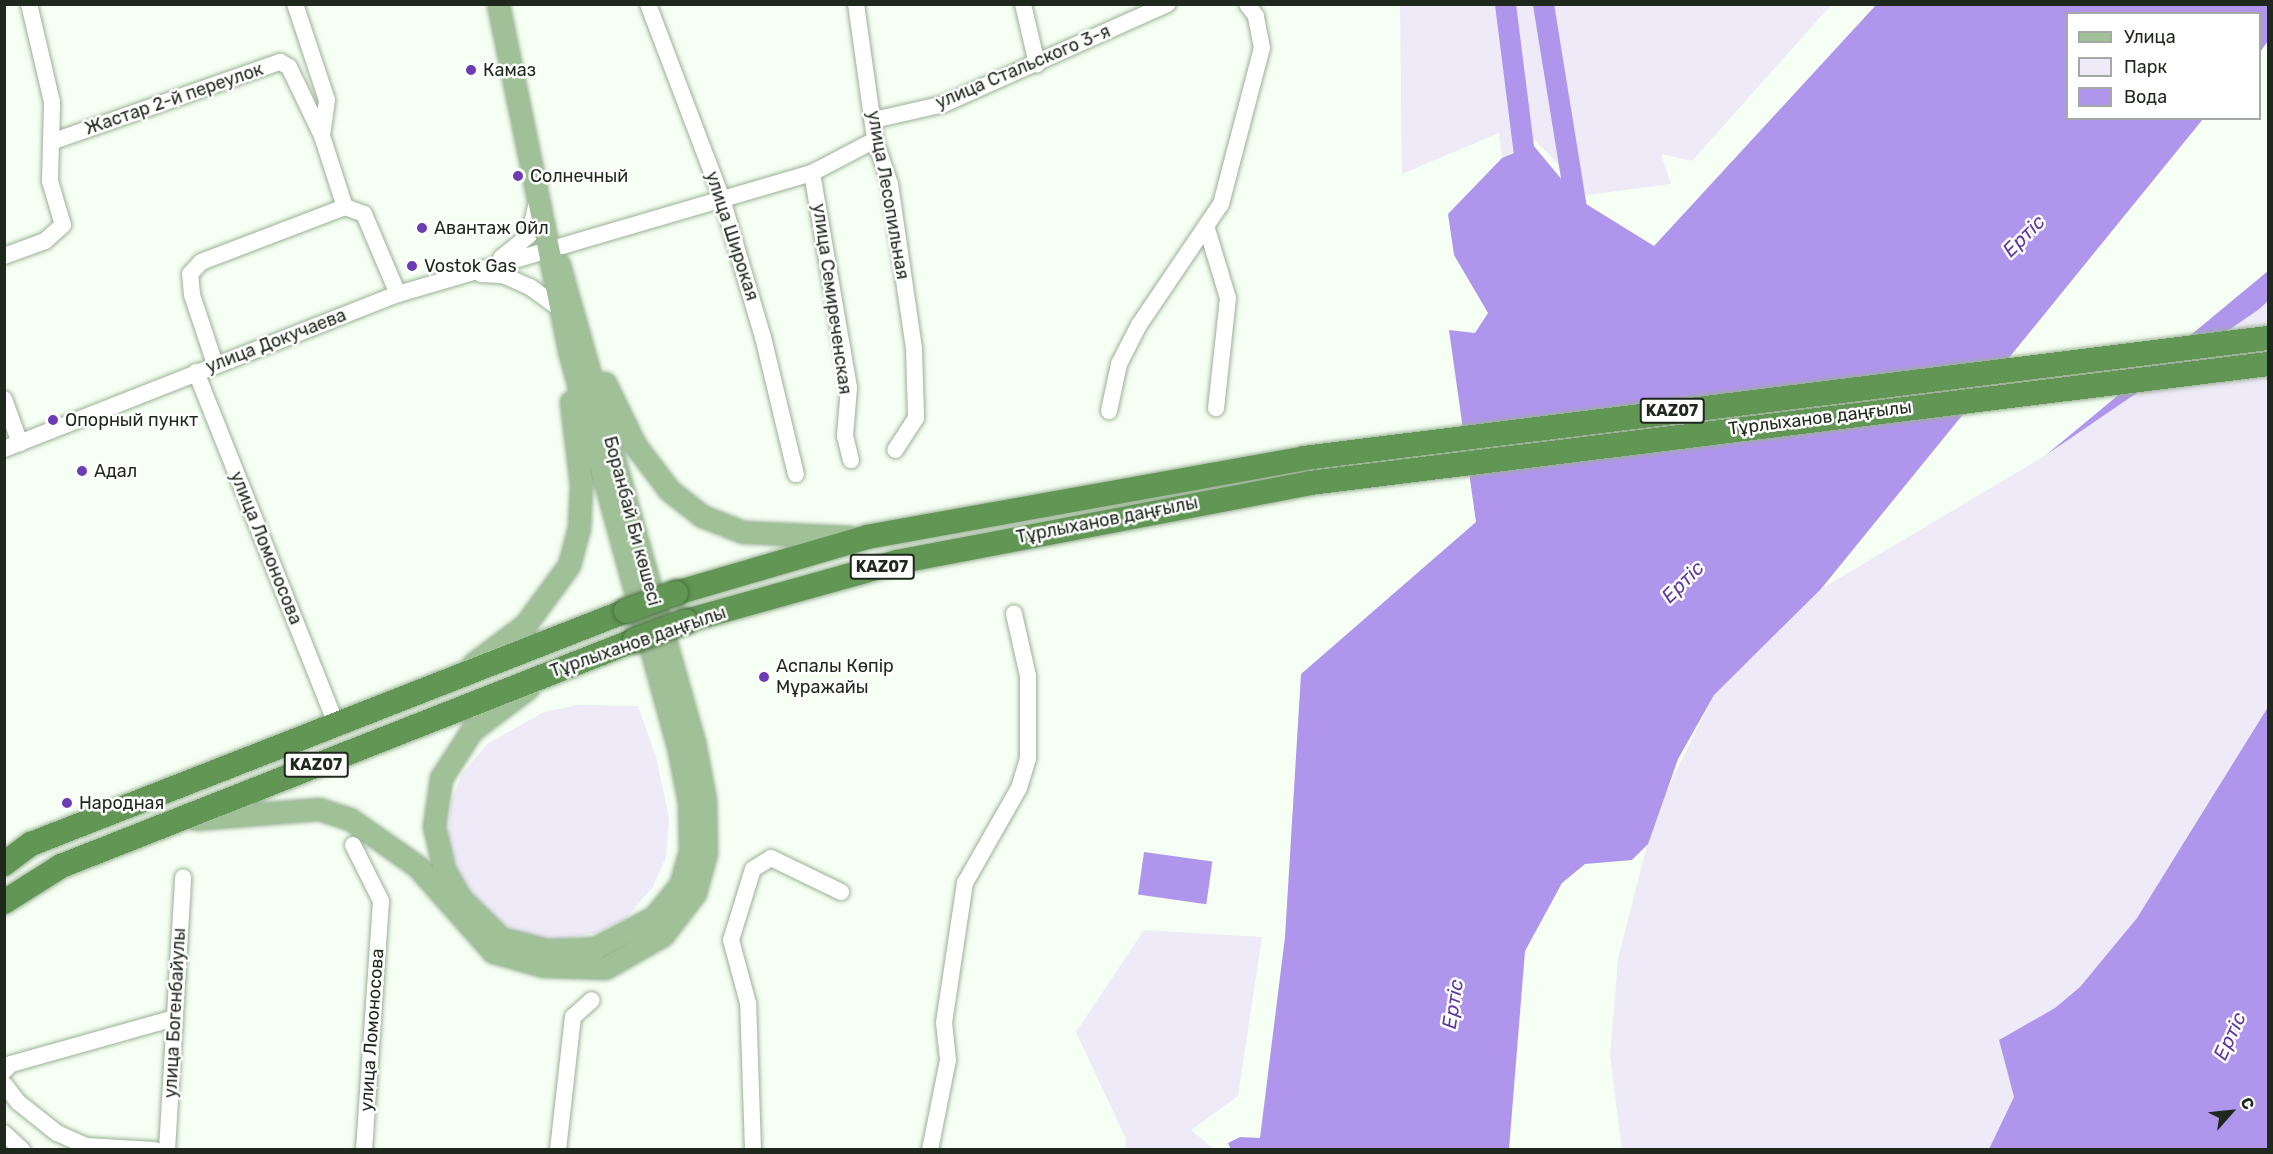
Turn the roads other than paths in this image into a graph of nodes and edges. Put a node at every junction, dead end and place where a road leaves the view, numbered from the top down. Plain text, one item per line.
1 (29, 4) edge
2 (295, 4) edge
3 (648, 4) edge
4 (856, 4) edge
5 (1023, 4) edge
6 (1168, 4) edge
7 (1247, 4) edge
8 (499, 5) edge
9 (1037, 64) junction
10 (874, 120) junction
11 (322, 136) junction
12 (874, 141) junction
13 (51, 142) junction
14 (812, 173) junction
15 (538, 184) junction
16 (722, 199) junction
17 (345, 207) junction
18 (1207, 229) junction
19 (552, 250) junction
20 (4, 256) edge
21 (468, 273) junction
22 (398, 294) junction
23 (560, 309) junction
24 (2268, 338) edge
25 (577, 347) junction
26 (215, 364) junction
27 (2268, 364) edge
28 (196, 372) junction
29 (4, 399) edge
30 (1216, 408) dead end
31 (1109, 411) dead end
32 (12, 446) edge
33 (895, 450) dead end
34 (851, 460) dead end
35 (796, 474) dead end
36 (867, 537) junction
37 (1014, 614) dead end
38 (548, 672) junction
39 (433, 687) junction
40 (336, 724) junction
41 (168, 824) junction
42 (31, 844) junction
43 (353, 844) dead end
44 (4, 852) edge
45 (4, 864) edge
46 (183, 877) dead end
47 (841, 892) dead end
48 (4, 902) edge
49 (478, 928) junction
50 (592, 1000) dead end
51 (175, 1018) junction
52 (4, 1071) edge
53 (4, 1084) edge
54 (4, 1133) edge
55 (22, 1149) edge
56 (155, 1149) edge
57 (167, 1149) edge
58 (364, 1149) edge
59 (558, 1149) edge
60 (753, 1149) edge
61 (930, 1149) edge

1 - 13 street
2 - 11 street
3 - 16 street, улица Широкая
4 - 10 street, улица Лесопильная
5 - 9 street
6 - 9 street, улица Стальского 3-я
7 - 18 street
8 - 15 main road, Боранбай Би көшесі
9 - 10 street, улица Стальского 3-я
10 - 12 street, улица Лесопильная
11 - 13 street, Жастар 2-й переулок
11 - 17 street, Жастар 2-й переулок
12 - 14 street
12 - 33 street, улица Лесопильная
13 - 20 street
14 - 16 street
14 - 34 street, улица Семиреченская
15 - 19 main road, Боранбай Би көшесі
15 - 21 street
16 - 19 street
16 - 35 street, улица Широкая
17 - 22 street
17 - 26 street
18 - 30 street
18 - 31 street
19 - 21 street, улица Докучаева
19 - 23 main road, Боранбай Би көшесі
19 - 25 main road, Боранбай Би көшесі
21 - 22 street, улица Докучаева
21 - 23 street
22 - 26 street, улица Докучаева
23 - 25 main road, Боранбай Би көшесі
24 - 36 highway, Тұрлыханов даңғылы / KAZ07
25 - 36 main road
25 - 39 main road
25 - 49 main road, Боранбай Би көшесі
26 - 28 street, улица Докучаева
27 - 38 highway, Тұрлыханов даңғылы / KAZ07, bridge
28 - 32 street, улица Докучаева
28 - 40 street, улица Ломоносова
29 - 32 street
36 - 39 highway, Тұрлыханов даңғылы / KAZ07, bridge
37 - 61 street
38 - 41 highway, Тұрлыханов даңғылы / KAZ07
38 - 49 main road
39 - 40 highway, Тұрлыханов даңғылы / KAZ07
40 - 42 highway, Тұрлыханов даңғылы / KAZ07
41 - 48 highway, Тұрлыханов даңғылы / KAZ07
41 - 49 main road
42 - 44 main road
42 - 45 highway, Тұрлыханов даңғылы / KAZ07
43 - 58 street, улица Ломоносова
46 - 51 street, улица Богенбайулы
47 - 60 street
50 - 59 street
51 - 52 street
51 - 57 street, улица Богенбайулы
53 - 56 street
54 - 55 street

